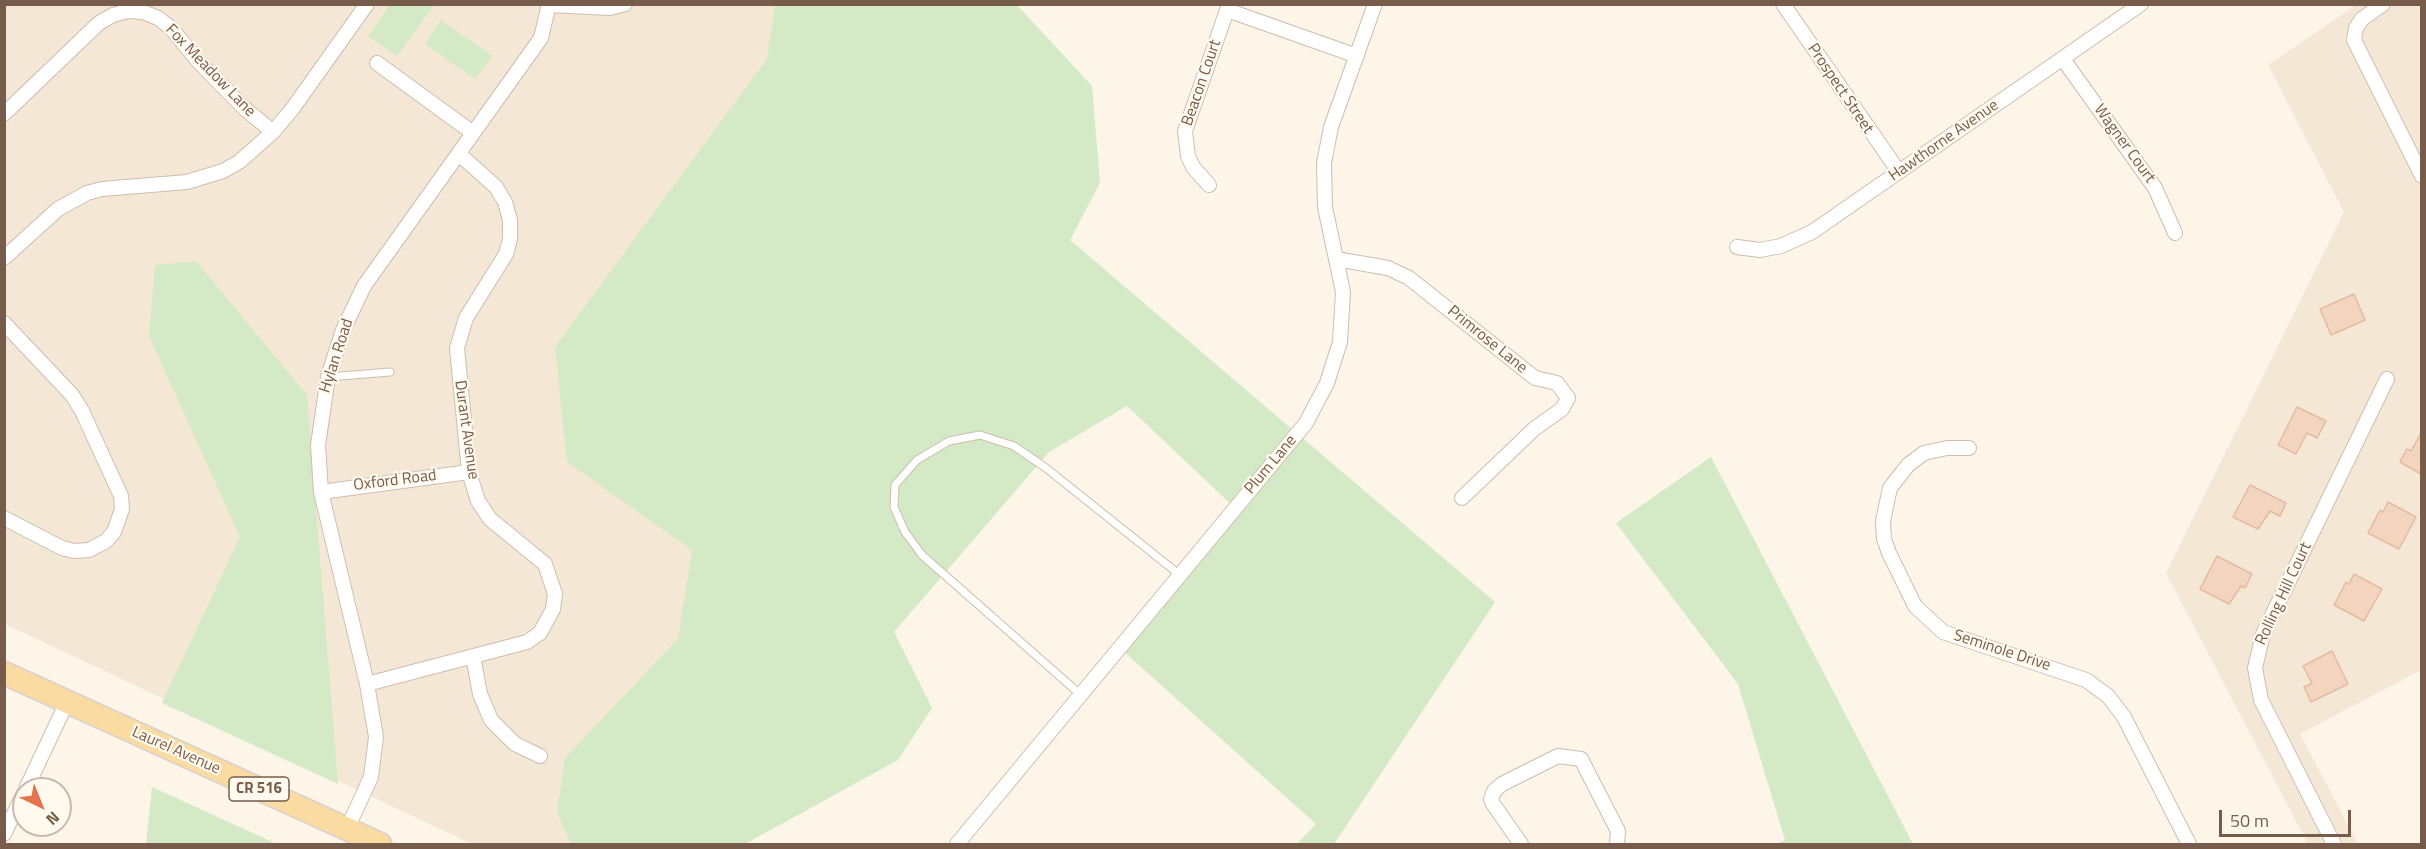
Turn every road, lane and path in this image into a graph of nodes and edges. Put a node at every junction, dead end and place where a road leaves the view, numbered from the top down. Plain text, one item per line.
1 (367, 4) edge
2 (625, 4) edge
3 (1214, 4) edge
4 (1375, 4) edge
5 (1783, 4) edge
6 (2140, 4) edge
7 (2383, 4) edge
8 (549, 5) edge
9 (1228, 7) edge
10 (1357, 56) junction
11 (2063, 59) junction
12 (377, 63) dead end
13 (4, 114) edge
14 (273, 132) junction
15 (473, 132) junction
16 (459, 154) junction
17 (1899, 172) junction
18 (2421, 176) edge
19 (1209, 185) dead end
20 (2175, 233) dead end
21 (1737, 247) dead end
22 (4, 258) edge
23 (1336, 259) junction
24 (4, 323) edge
25 (390, 372) dead end
26 (328, 376) junction
27 (2386, 379) dead end
28 (1970, 448) dead end
29 (469, 472) junction
30 (321, 492) junction
31 (1462, 498) dead end
32 (4, 518) edge
33 (1180, 575) junction
34 (473, 656) junction
35 (4, 673) edge
36 (368, 684) junction
37 (1081, 695) junction
38 (67, 702) junction
39 (540, 756) dead end
40 (32, 777) edge
41 (12, 818) edge
42 (347, 829) junction
43 (4, 834) edge
44 (380, 844) edge
45 (957, 844) edge
46 (1521, 844) edge
47 (1617, 844) edge
48 (2189, 844) edge
49 (2334, 844) edge

1 - 14 street
2 - 8 street
3 - 9 street
4 - 10 street, Plum Lane
5 - 17 street, Prospect Street
6 - 11 street, Hawthorne Avenue
7 - 18 street
8 - 15 street, Hylan Road
9 - 10 street
9 - 19 street, Beacon Court
10 - 23 street, Plum Lane
11 - 17 street, Hawthorne Avenue
11 - 20 street, Wagner Court
12 - 15 street
13 - 14 street, Fox Meadow Lane
14 - 22 street
15 - 16 street, Hylan Road
16 - 26 street, Hylan Road
16 - 29 street, Durant Avenue
17 - 21 street, Hawthorne Avenue
23 - 31 street, Primrose Lane
23 - 33 street, Plum Lane
24 - 32 street
25 - 26 lane
26 - 30 street, Hylan Road
27 - 49 street, Rolling Hill Court
28 - 48 street, Seminole Drive
29 - 30 street, Oxford Road
29 - 34 street, Durant Avenue
30 - 36 street, Hylan Road
33 - 37 street, Plum Lane
33 - 37 lane
34 - 36 street, Durant Avenue
34 - 39 street
35 - 38 main road, Laurel Avenue / CR 516
36 - 42 street, Hylan Road
37 - 45 street, Plum Lane
38 - 40 street
38 - 42 main road, Laurel Avenue / CR 516
41 - 43 street
42 - 44 main road, Laurel Avenue / CR 516
46 - 47 street

